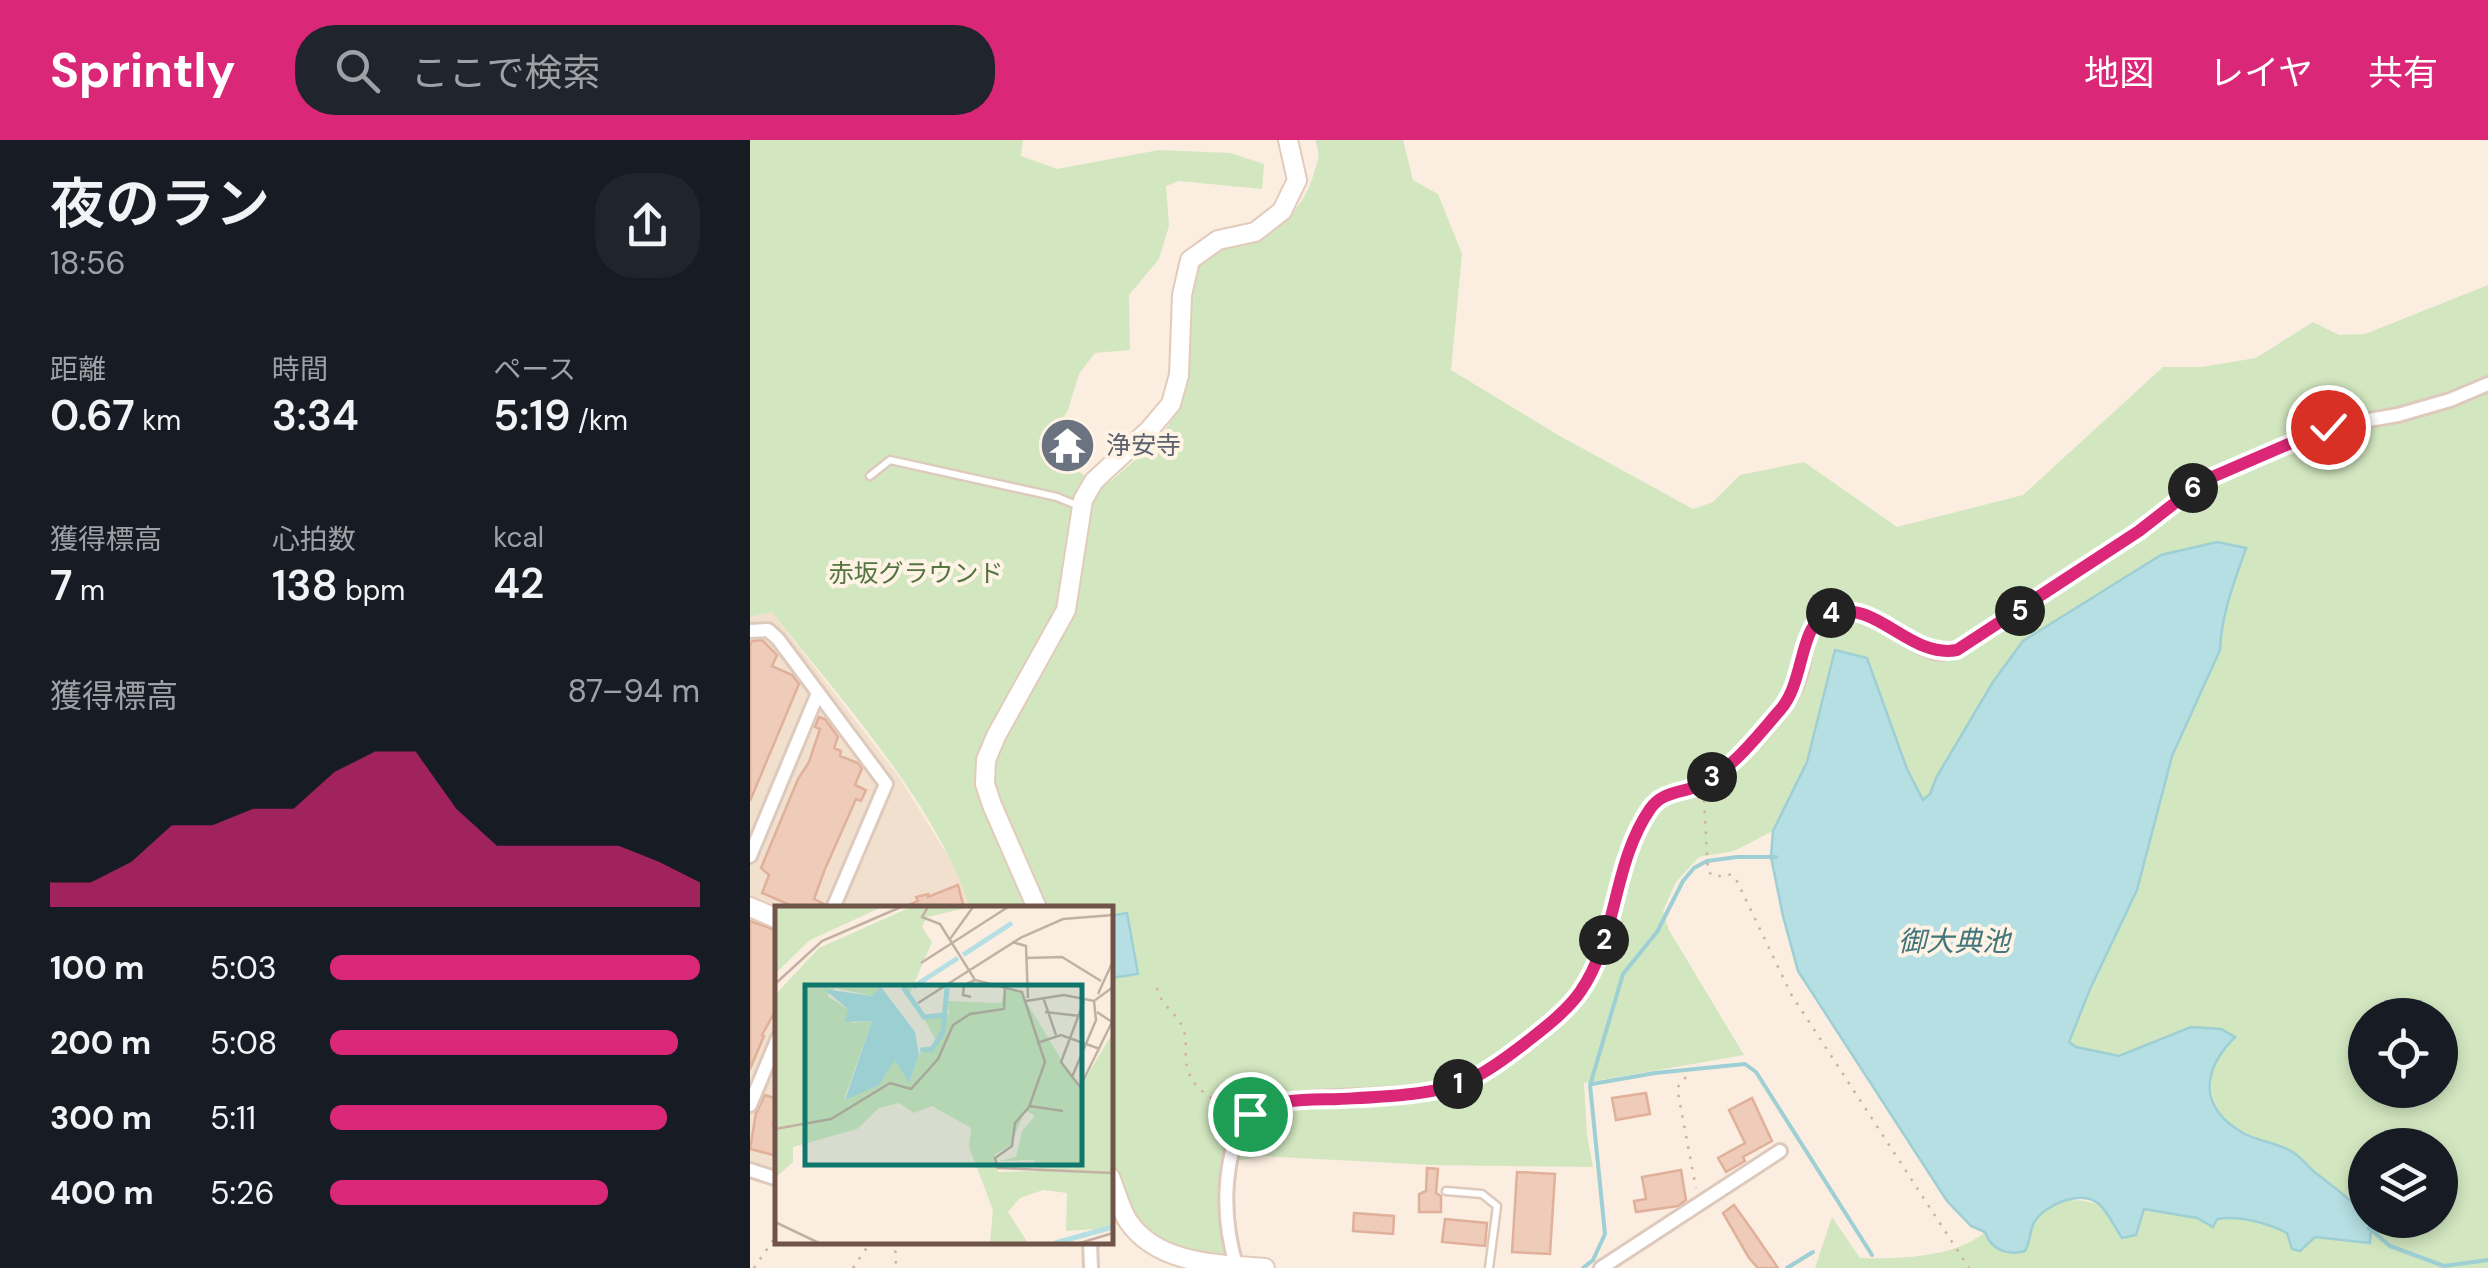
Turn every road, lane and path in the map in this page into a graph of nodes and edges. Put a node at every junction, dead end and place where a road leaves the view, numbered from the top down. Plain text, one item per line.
1 (1288, 140) edge
2 (2488, 384) edge
3 (870, 476) dead end
4 (1081, 508) junction
5 (750, 631) edge
6 (818, 693) junction
7 (1700, 785) junction
8 (750, 856) edge
9 (834, 906) edge
10 (1033, 906) edge
11 (750, 907) edge
12 (775, 918) edge
13 (1157, 988) dead end
14 (775, 1045) edge
15 (763, 1073) junction
16 (775, 1077) edge
17 (1686, 1077) dead end
18 (750, 1105) edge
19 (1250, 1114) junction
20 (1780, 1151) dead end
21 (750, 1170) edge
22 (775, 1178) edge
23 (1112, 1182) edge
24 (1446, 1191) dead end
25 (1700, 1204) junction
26 (775, 1237) edge
27 (870, 1243) edge
28 (895, 1243) edge
29 (1090, 1243) edge
30 (1236, 1265) junction
31 (754, 1268) edge
32 (853, 1268) edge
33 (896, 1268) edge
34 (1091, 1268) edge
35 (1265, 1268) edge
36 (1489, 1268) edge
37 (1602, 1268) edge
38 (1969, 1268) edge

1 - 4 street
2 - 7 street
3 - 4 lane
4 - 10 street
5 - 6 street
6 - 8 street
6 - 9 street
7 - 19 street
7 - 38 path
11 - 12 street
13 - 19 path
14 - 15 street
15 - 16 street
15 - 18 street
17 - 25 path
19 - 30 street
20 - 25 street
21 - 22 street
23 - 30 street
24 - 36 lane
25 - 37 street
26 - 31 path
27 - 32 path
28 - 33 path
29 - 34 street
30 - 35 street

